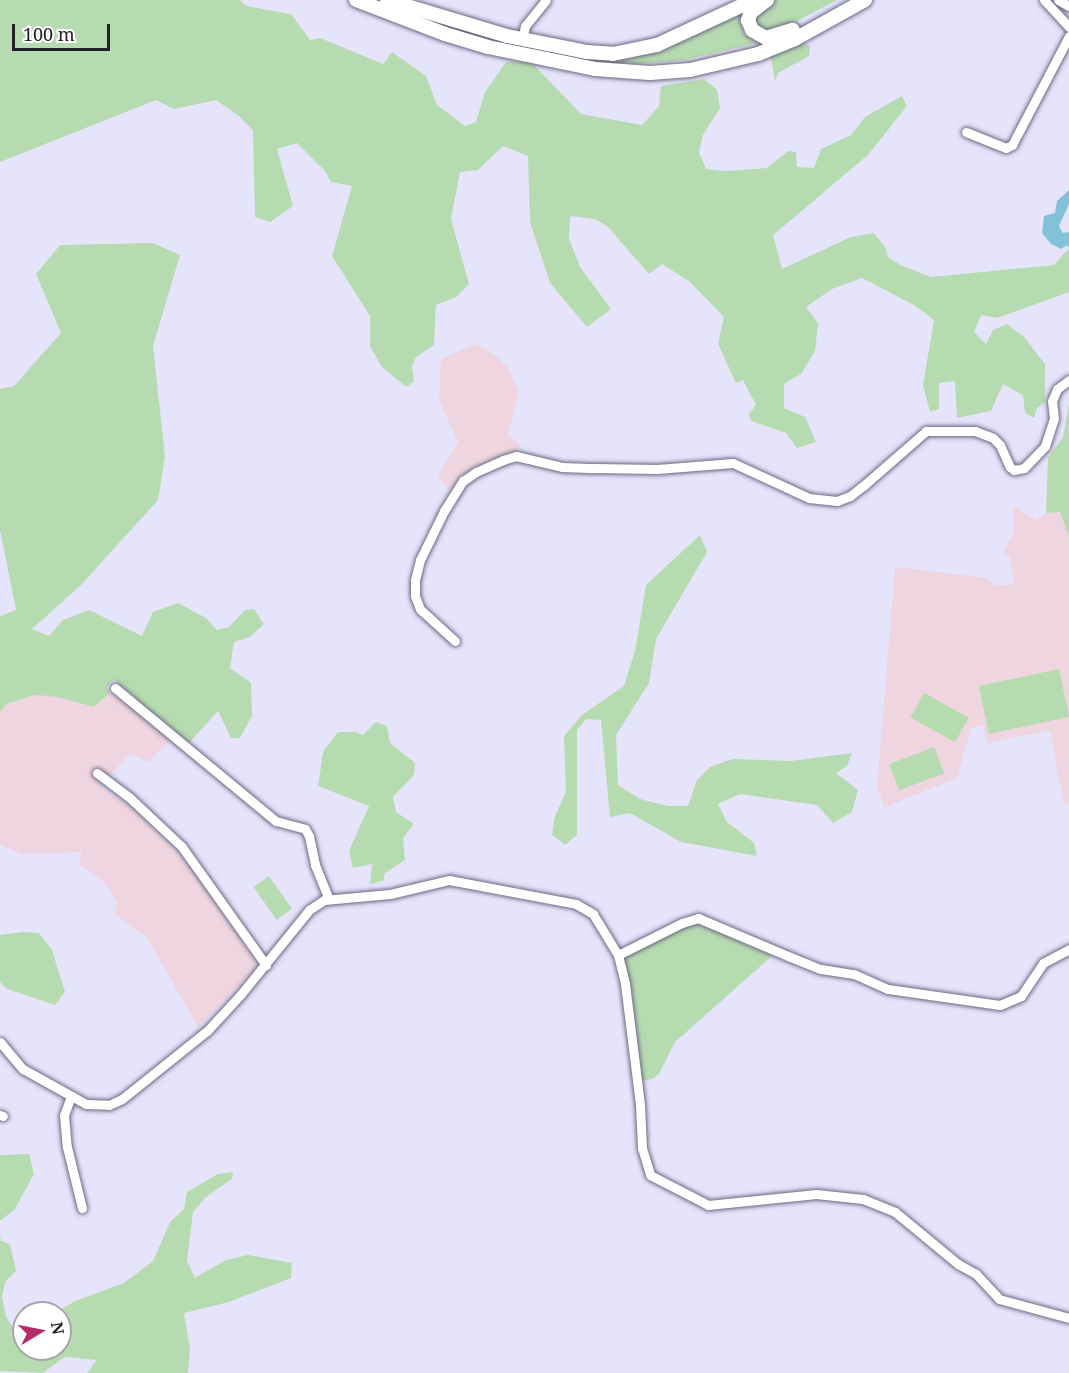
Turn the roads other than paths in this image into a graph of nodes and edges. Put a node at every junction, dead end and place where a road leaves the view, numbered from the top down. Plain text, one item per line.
1 (356, 0) edge
2 (387, 0) edge
3 (546, 0) edge
4 (754, 0) edge
5 (767, 0) edge
6 (847, 0) edge
7 (865, 0) edge
8 (1044, 0) edge
9 (1058, 0) edge
10 (1069, 6) edge
11 (1069, 27) edge
12 (1069, 36) edge
13 (522, 39) junction
14 (966, 132) dead end
15 (1069, 380) edge
16 (455, 641) dead end
17 (115, 688) dead end
18 (97, 773) dead end
19 (329, 899) junction
20 (1069, 949) edge
21 (618, 955) junction
22 (266, 965) junction
23 (0, 1042) edge
24 (71, 1096) junction
25 (82, 1208) dead end
26 (1069, 1318) edge

1 - 7 highway
2 - 13 highway
3 - 13 street
4 - 13 highway
5 - 6 highway
8 - 11 street
9 - 10 street
12 - 14 street
15 - 16 street
17 - 19 street
18 - 22 street
19 - 21 street
19 - 22 street
20 - 21 street
21 - 26 street
22 - 24 street
23 - 24 street
24 - 25 street

